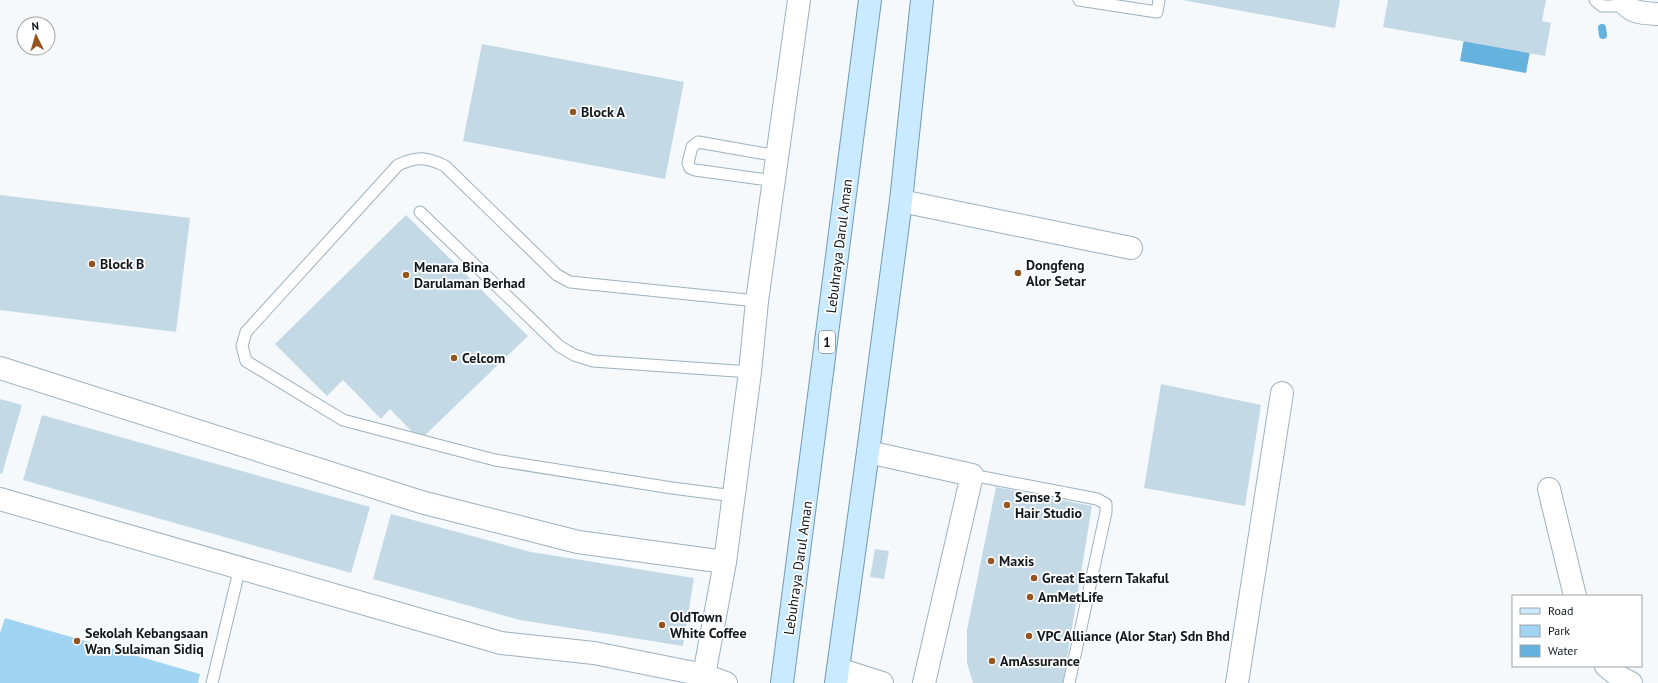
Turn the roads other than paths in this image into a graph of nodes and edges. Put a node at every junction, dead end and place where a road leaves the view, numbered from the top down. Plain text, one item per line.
1 (799, 0) edge
2 (870, 0) edge
3 (922, 0) edge
4 (1079, 0) edge
5 (1159, 0) edge
6 (1595, 0) edge
7 (1624, 3) edge
8 (1658, 14) edge
9 (778, 156) junction
10 (775, 181) junction
11 (901, 201) junction
12 (420, 212) dead end
13 (1131, 248) dead end
14 (757, 301) junction
15 (0, 368) edge
16 (750, 372) junction
17 (1282, 392) dead end
18 (868, 452) junction
19 (972, 475) junction
20 (1549, 489) dead end
21 (734, 496) junction
22 (0, 499) edge
23 (725, 562) junction
24 (240, 567) junction
25 (1575, 595) edge
26 (1607, 667) edge
27 (837, 676) edge
28 (704, 679) edge
29 (212, 683) edge
30 (726, 683) edge
31 (782, 683) edge
32 (882, 683) edge
33 (924, 683) edge
34 (1069, 683) edge
35 (1237, 683) edge
36 (1631, 683) edge

1 - 9 street
2 - 31 main road, Lebuhraya Darul Aman / 1
3 - 11 main road
4 - 5 lane
6 - 7 lane
7 - 8 street
9 - 10 street
9 - 10 lane
10 - 14 street
11 - 13 street
11 - 18 main road
12 - 16 lane
14 - 16 street
14 - 21 lane
15 - 23 street
16 - 21 street
17 - 35 street
18 - 19 street
18 - 27 main road
19 - 33 street
19 - 34 lane
20 - 25 street
21 - 23 street
22 - 24 street
23 - 28 street
24 - 28 street
24 - 29 lane
26 - 36 street
27 - 32 street
28 - 30 street

